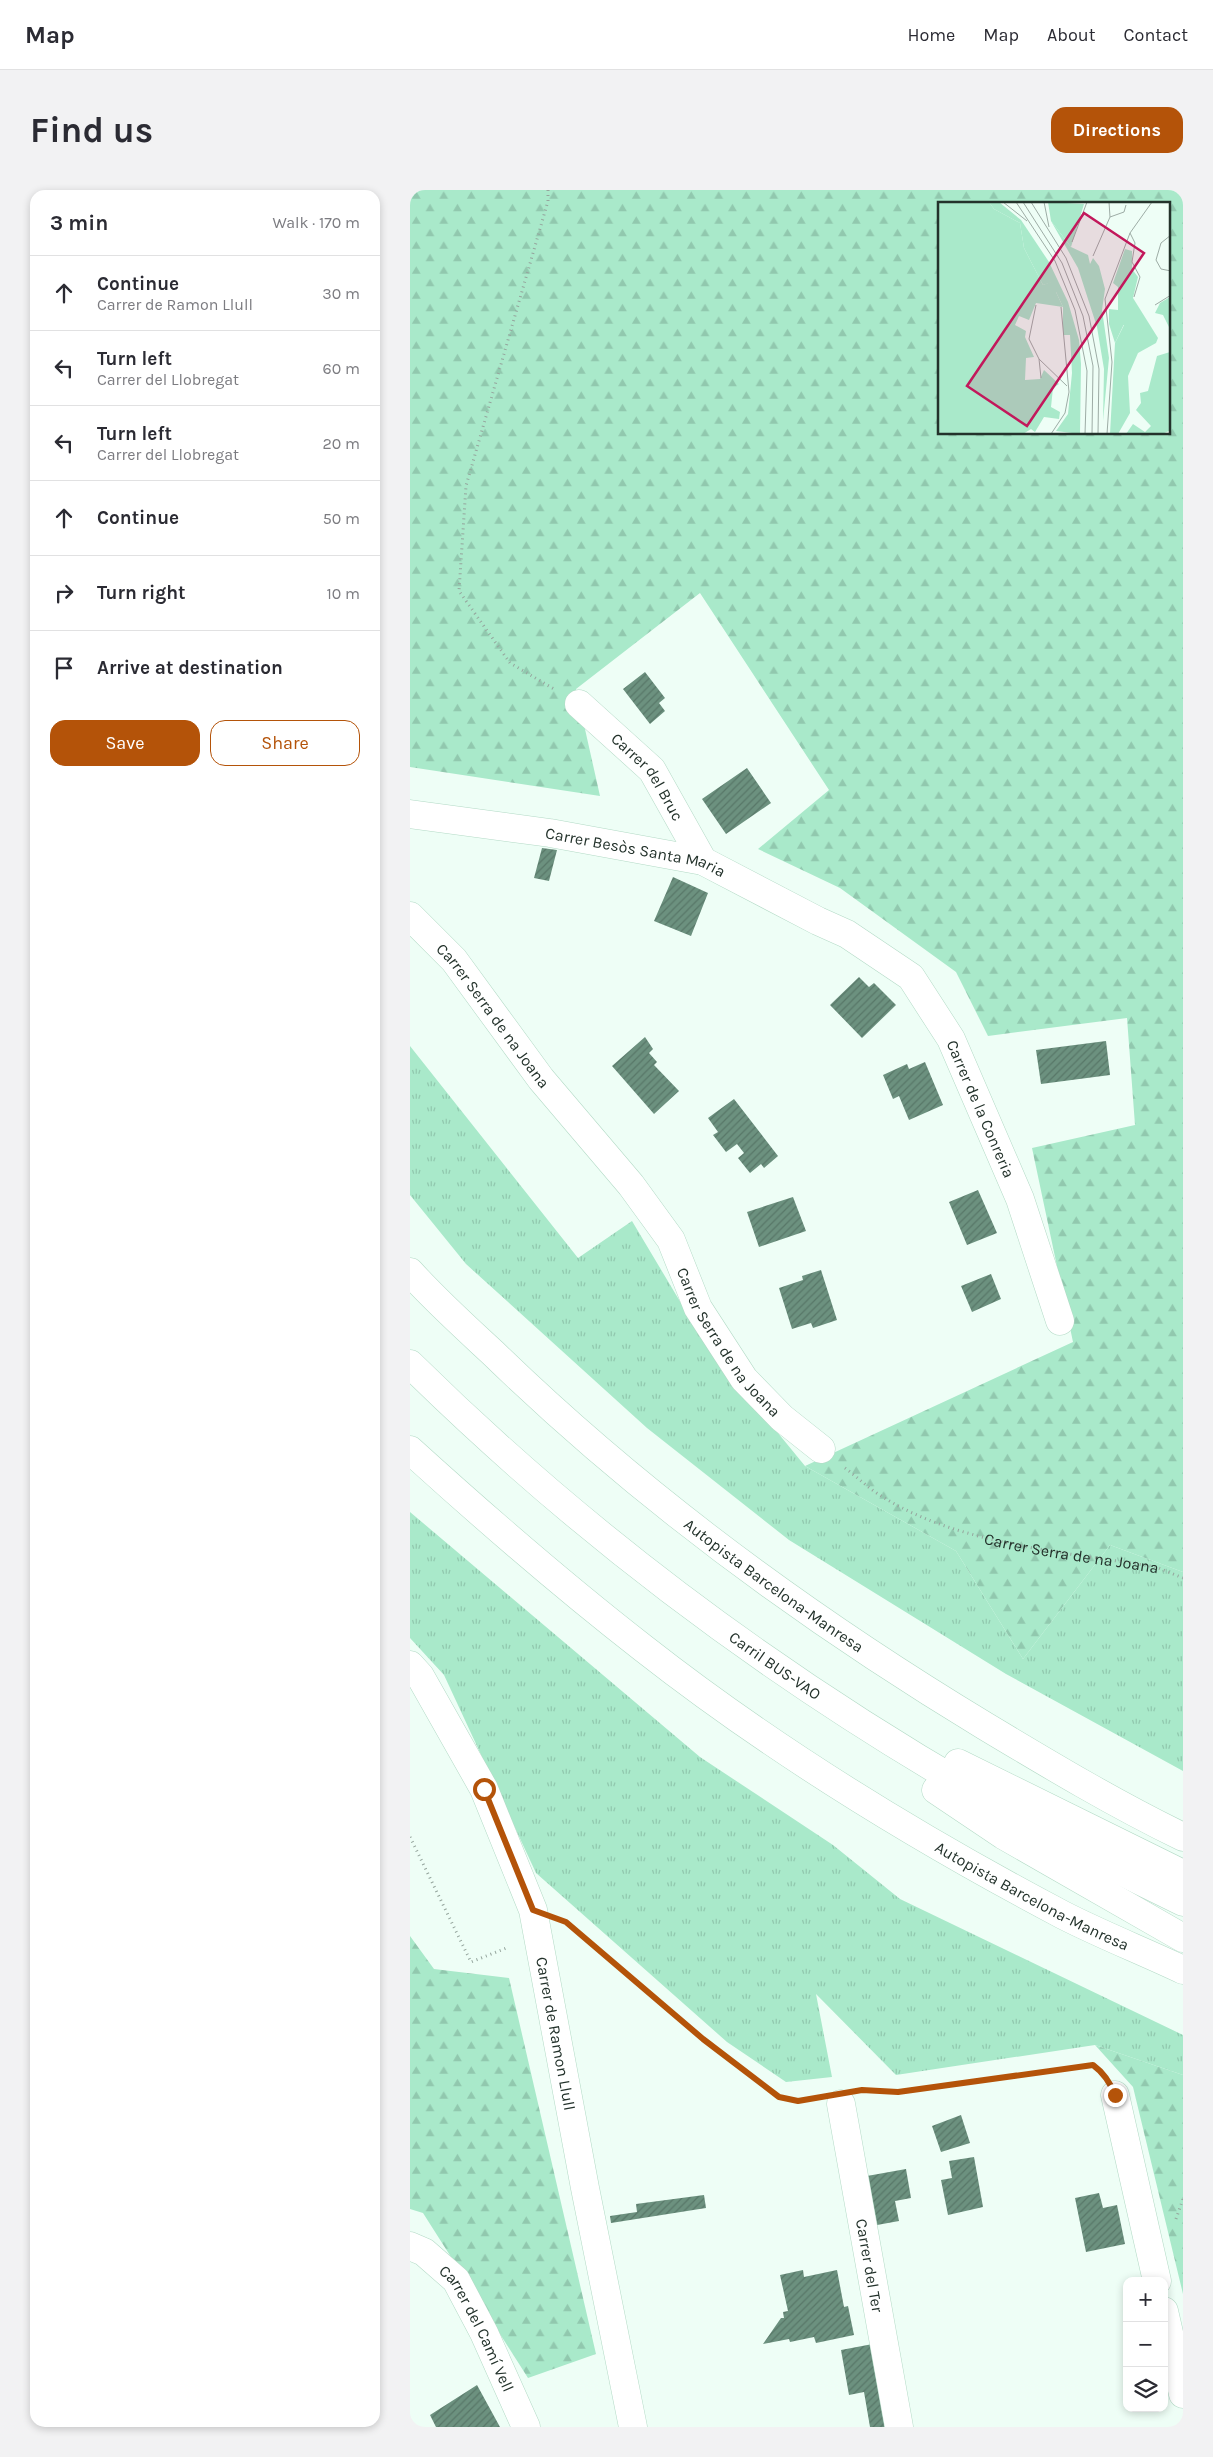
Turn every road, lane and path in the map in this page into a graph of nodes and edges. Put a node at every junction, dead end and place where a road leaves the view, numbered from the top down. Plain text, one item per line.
1 (548, 190) edge
2 (579, 704) joint
3 (410, 814) edge
4 (703, 861) junction
5 (410, 916) edge
6 (847, 934) joint
7 (410, 1272) edge
8 (1060, 1321) dead end
9 (410, 1364) edge
10 (821, 1449) joint
11 (410, 1450) edge
12 (1183, 1578) edge
13 (410, 1665) edge
14 (788, 1676) junction
15 (410, 1837) edge
16 (1183, 1837) edge
17 (1183, 1874) edge
18 (1183, 1902) edge
19 (533, 1910) junction
20 (538, 1936) junction
21 (1183, 1938) edge
22 (1183, 1970) edge
23 (1115, 2095) joint
24 (841, 2097) junction
25 (1183, 2199) edge
26 (1173, 2226) dead end
27 (410, 2246) edge
28 (1156, 2277) edge
29 (1167, 2322) edge
30 (1183, 2394) edge
31 (526, 2427) edge
32 (633, 2427) edge
33 (899, 2427) edge

1 - 2 path
2 - 4 main road, Carrer del Bruc
3 - 4 main road, Carrer Besòs Santa Maria
4 - 6 main road, Carrer Besòs Santa Maria
5 - 10 main road, Carrer Serra de na Joana
6 - 8 main road, Carrer de la Conreria
7 - 16 main road, Autopista Barcelona-Manresa
9 - 14 main road, Carril BUS-VAO
10 - 12 path, Carrer Serra de na Joana
11 - 22 main road, Autopista Barcelona-Manresa
13 - 19 main road, Carrer de Ramon Llull
14 - 17 main road
14 - 18 main road, Carril BUS-VAO
14 - 21 main road
15 - 20 path
19 - 20 main road, Carrer de Ramon Llull
19 - 24 path
20 - 32 main road, Carrer de Ramon Llull
23 - 24 path
23 - 28 main road
24 - 33 main road, Carrer del Ter
25 - 26 path
27 - 31 main road, Carrer del Camí Vell
29 - 30 main road

